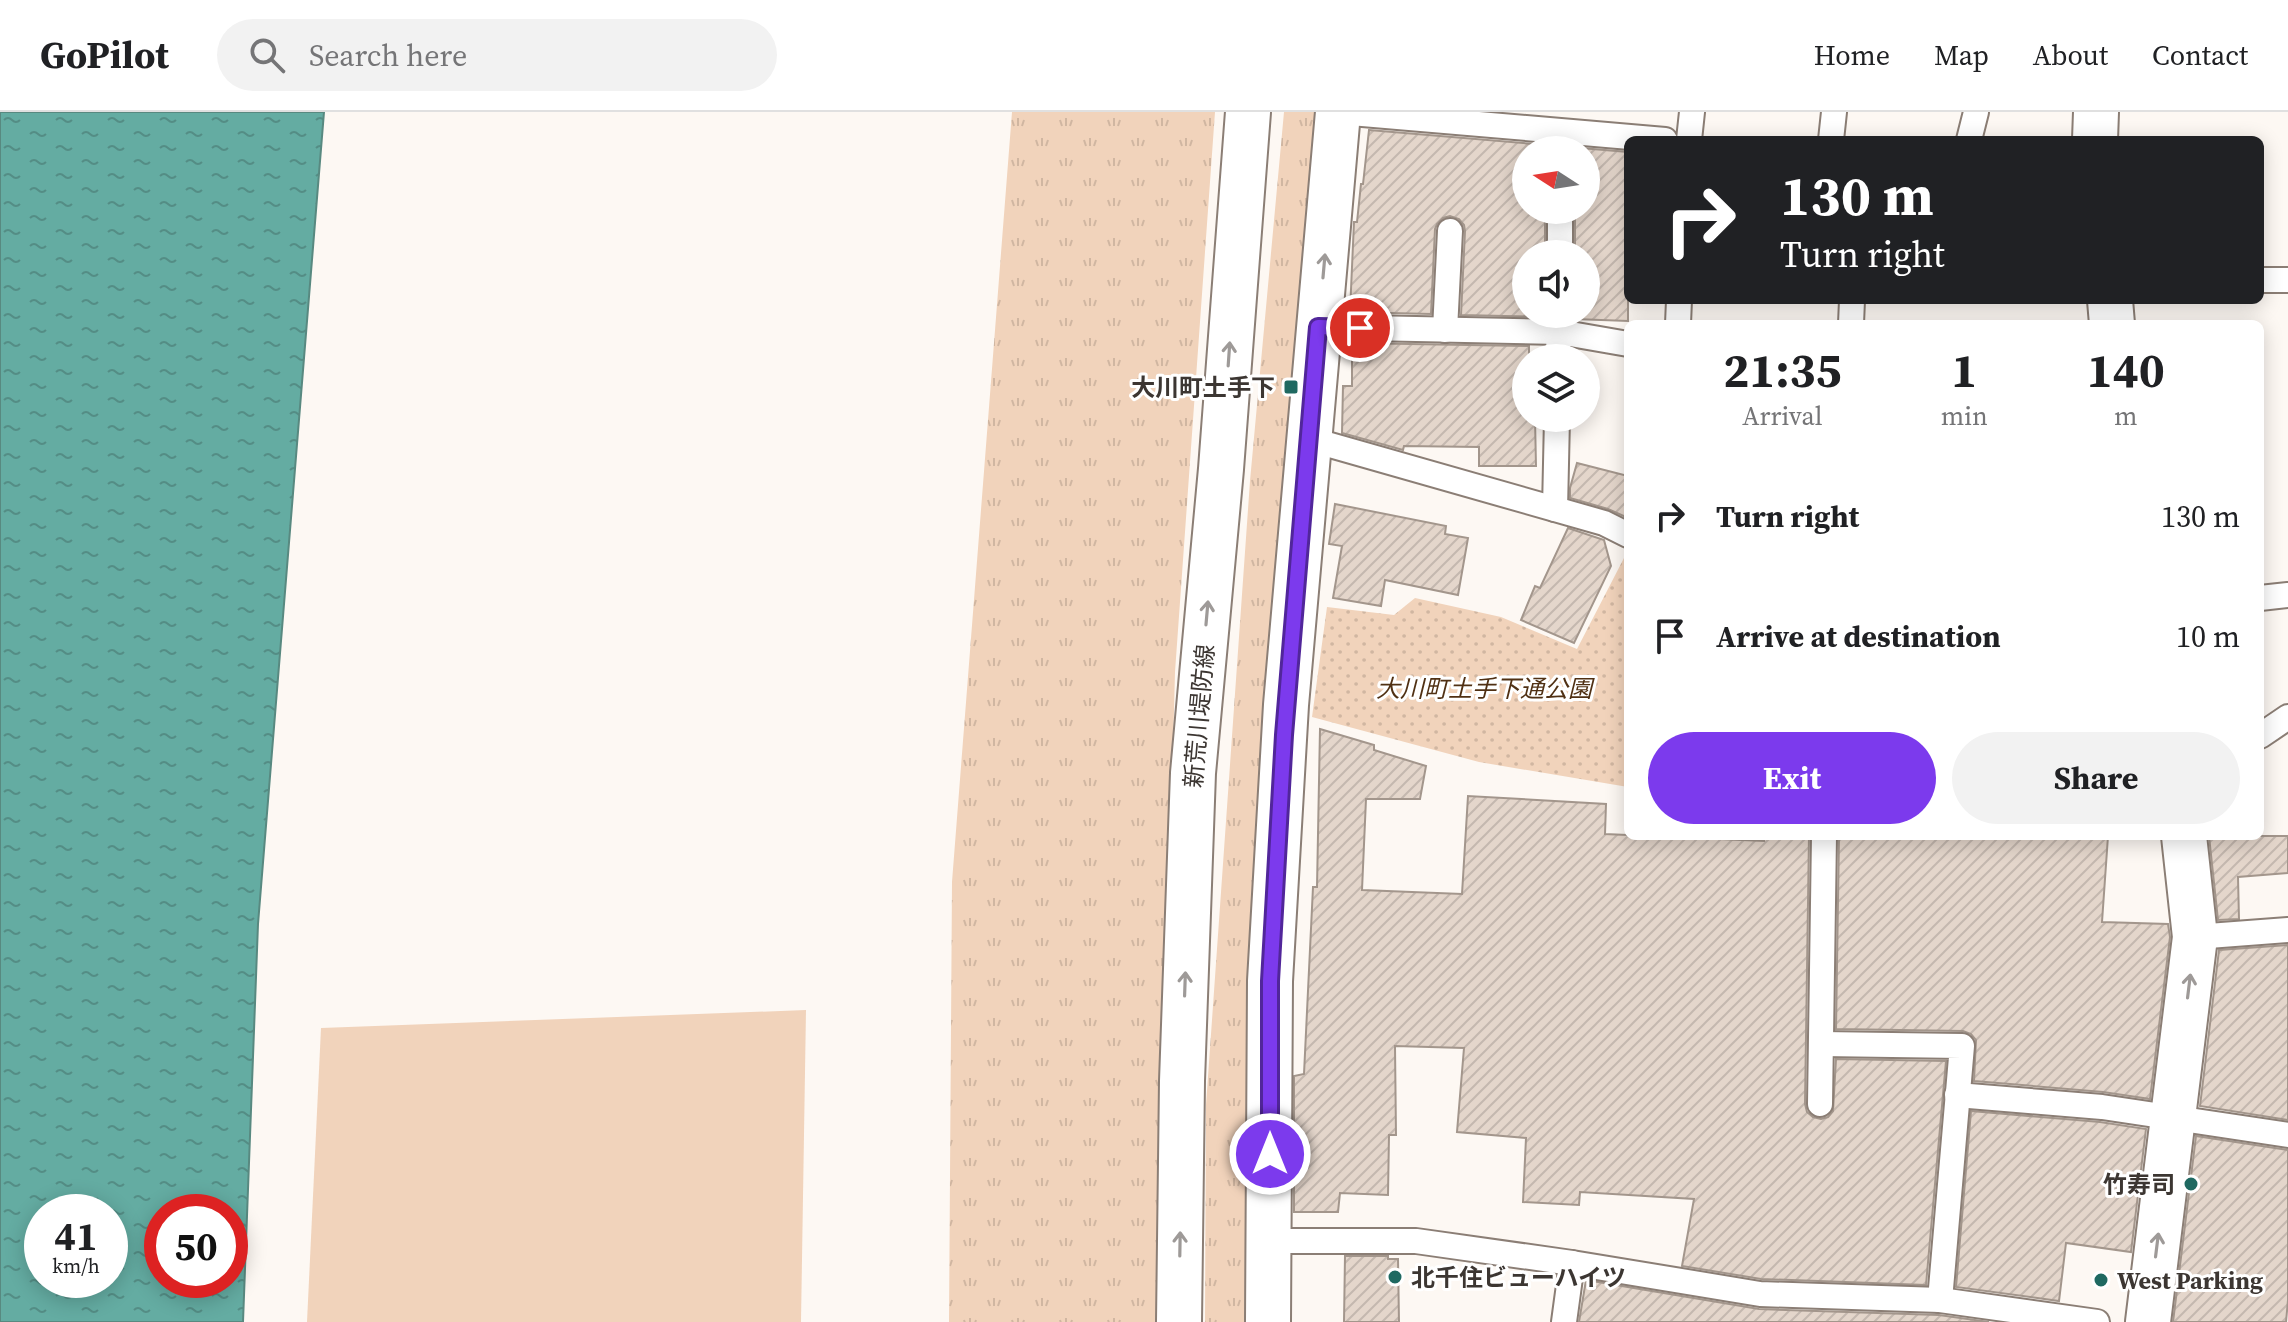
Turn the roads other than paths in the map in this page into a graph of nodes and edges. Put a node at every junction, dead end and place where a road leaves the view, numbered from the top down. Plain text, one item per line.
1 (1248, 112) edge
2 (1338, 112) edge
3 (1692, 112) edge
4 (1834, 112) edge
5 (1976, 112) edge
6 (2096, 112) edge
7 (1560, 131) edge
8 (1624, 136) edge
9 (1689, 136) edge
10 (1831, 136) edge
11 (1970, 136) edge
12 (2095, 136) edge
13 (1450, 231) dead end
14 (2264, 280) edge
15 (2288, 280) edge
16 (1512, 326) edge
17 (1318, 327) junction
18 (1575, 328) edge
19 (1445, 330) junction
20 (1624, 343) edge
21 (1557, 432) edge
22 (1309, 439) junction
23 (1555, 509) junction
24 (1624, 533) edge
25 (2288, 595) edge
26 (2264, 598) edge
27 (2288, 717) edge
28 (2264, 733) edge
29 (1824, 840) edge
30 (2184, 840) edge
31 (2288, 930) edge
32 (2195, 937) junction
33 (1822, 1044) junction
34 (1957, 1095) junction
35 (1820, 1104) dead end
36 (2172, 1117) junction
37 (2288, 1135) edge
38 (1270, 1241) junction
39 (1572, 1263) junction
40 (1940, 1300) junction
41 (1179, 1322) edge
42 (1268, 1322) edge
43 (1564, 1322) edge
44 (2097, 1322) edge
45 (2148, 1322) edge

41 -> 1 main road, 新荒川堤防線
2 - 7 lane
17 -> 2 main road
3 - 9 lane
4 - 10 lane
5 - 11 lane
6 - 12 main road
7 - 8 lane
13 - 19 lane
14 - 15 lane
16 - 19 lane
17 - 19 lane
17 - 22 main road
18 - 20 lane
21 - 23 lane
22 - 23 lane
22 - 38 main road
23 - 24 lane
25 - 26 lane
27 - 28 lane
29 - 33 lane
30 - 32 main road
31 - 32 lane
36 -> 32 main road
33 - 34 lane
33 - 35 lane
34 - 36 lane
34 - 40 lane
36 - 37 lane
45 -> 36 main road
38 - 39 lane
38 - 42 main road
39 - 40 lane
39 - 43 lane
40 - 44 lane

